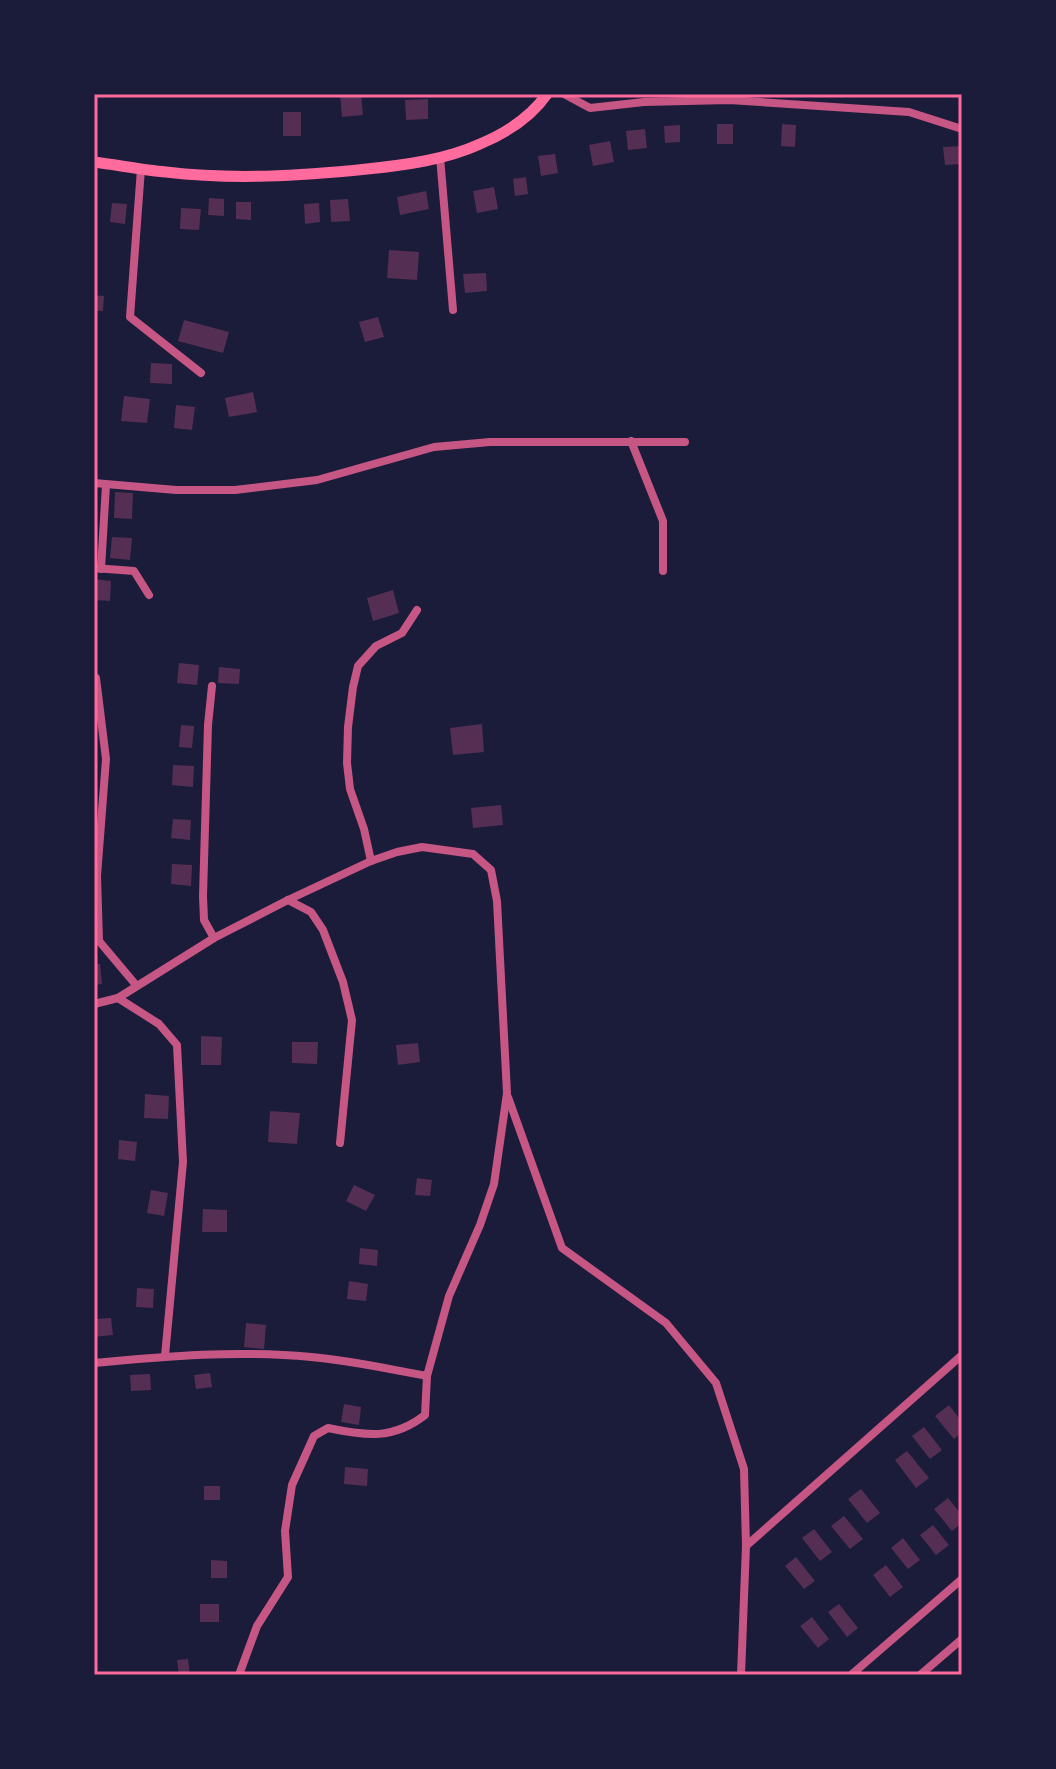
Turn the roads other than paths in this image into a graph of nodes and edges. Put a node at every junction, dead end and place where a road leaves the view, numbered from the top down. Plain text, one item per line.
1 (547, 94) edge
2 (564, 94) edge
3 (962, 129) edge
4 (440, 157) junction
5 (94, 162) edge
6 (141, 169) junction
7 (453, 310) dead end
8 (201, 373) dead end
9 (631, 441) junction
10 (685, 442) dead end
11 (94, 483) edge
12 (106, 485) junction
13 (97, 568) edge
14 (663, 571) dead end
15 (149, 595) dead end
16 (417, 610) dead end
17 (96, 678) dead end
18 (212, 686) dead end
19 (371, 861) junction
20 (288, 900) junction
21 (214, 938) junction
22 (136, 985) junction
23 (118, 998) junction
24 (94, 1004) edge
25 (507, 1093) junction
26 (340, 1143) dead end
27 (962, 1355) edge
28 (165, 1356) junction
29 (94, 1363) edge
30 (427, 1376) junction
31 (746, 1546) junction
32 (962, 1579) edge
33 (962, 1639) edge
34 (239, 1675) edge
35 (741, 1675) edge
36 (851, 1675) edge
37 (920, 1675) edge

1 - 4 main road
2 - 3 street
4 - 6 main road
4 - 7 street
5 - 6 main road
6 - 8 street
9 - 10 street
9 - 12 street
9 - 14 street
11 - 12 street
12 - 13 street
13 - 15 street
16 - 19 street
17 - 22 street
18 - 21 street
19 - 20 street
19 - 25 street
20 - 21 street
20 - 26 street
21 - 22 street
22 - 23 street
23 - 24 street
23 - 28 street
25 - 30 street
25 - 31 street
27 - 31 street
28 - 29 street
28 - 30 street
30 - 34 street
31 - 35 street
32 - 36 street
33 - 37 street

